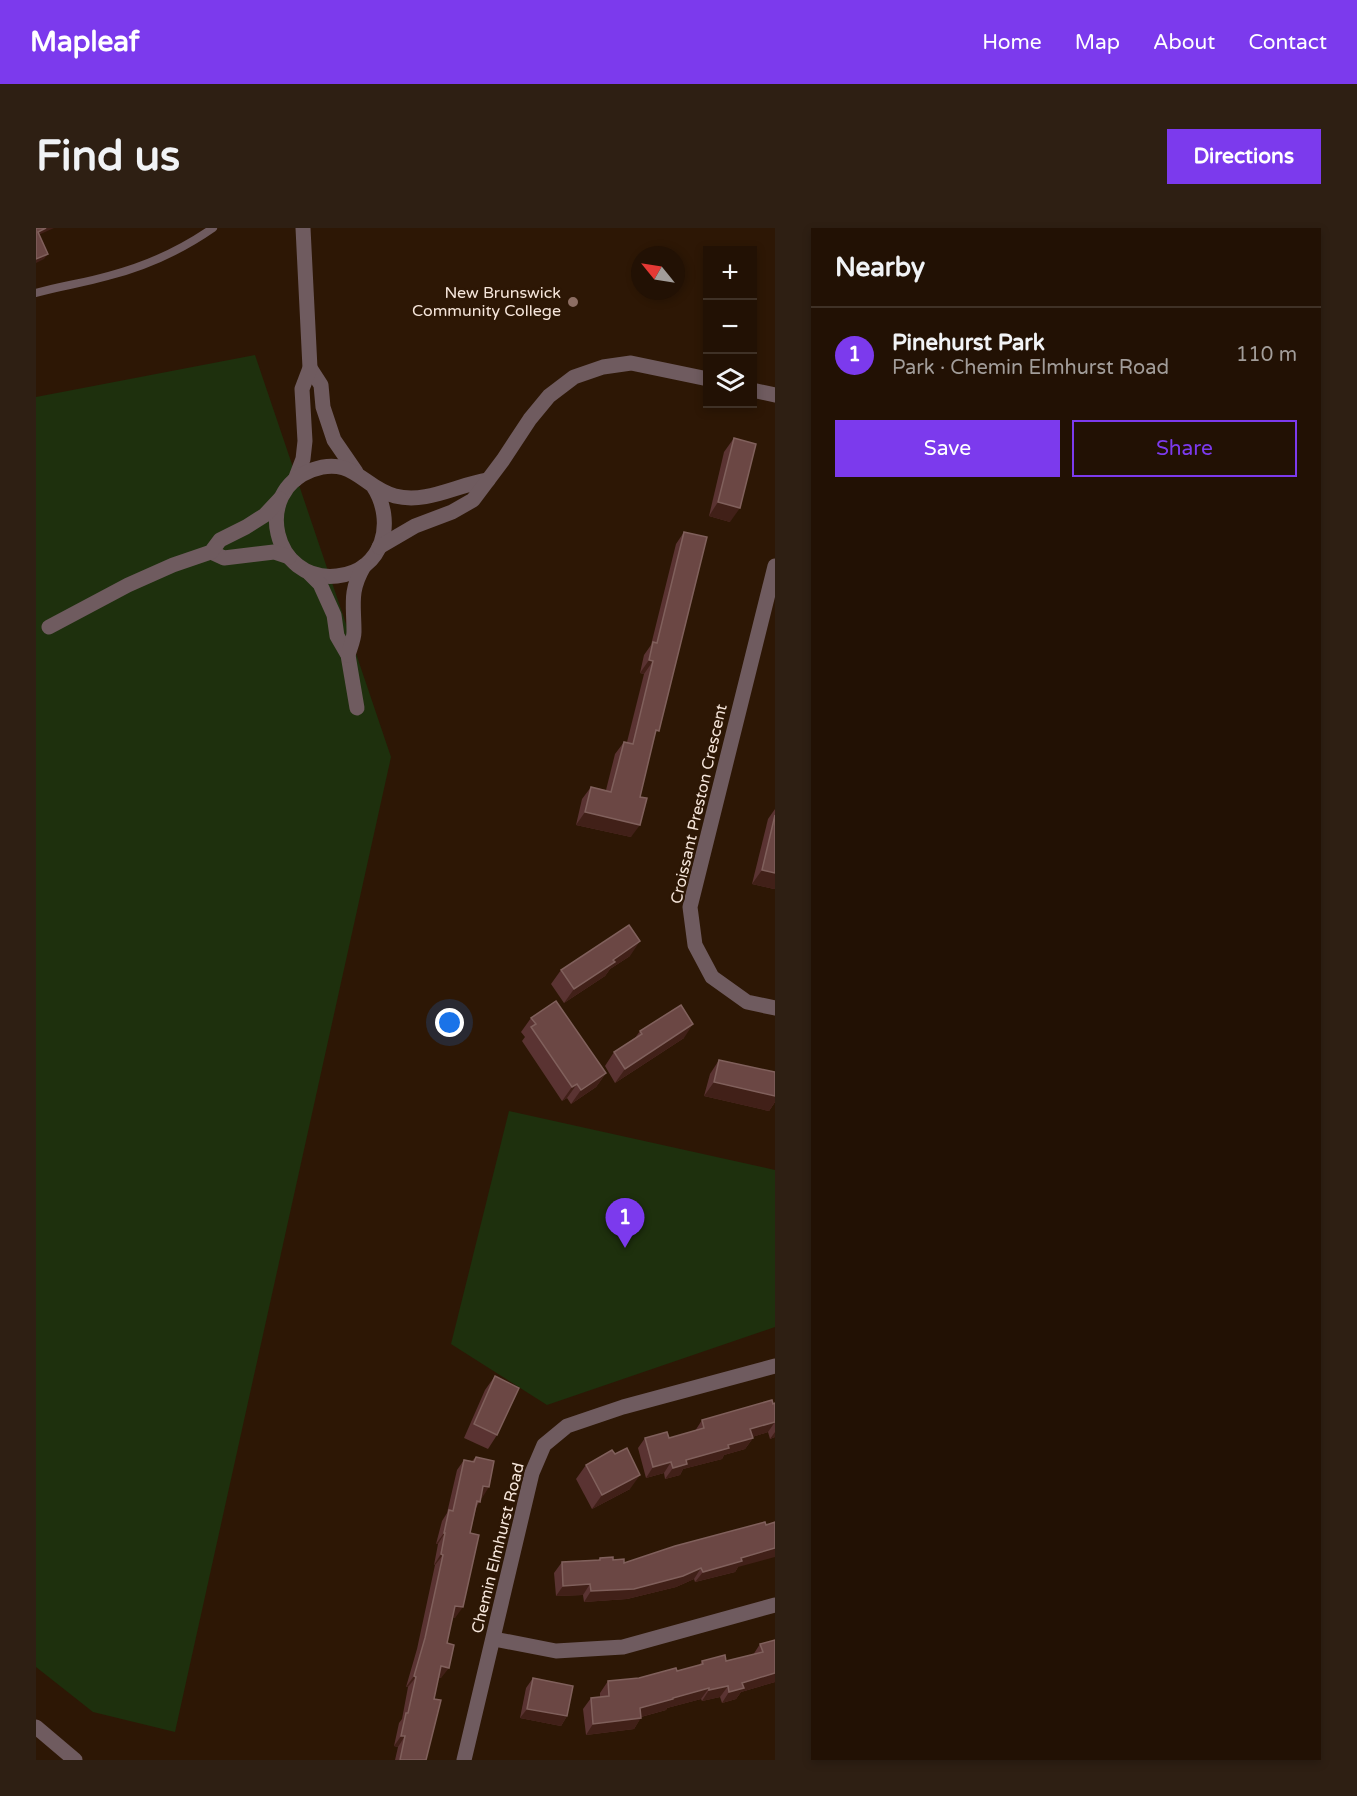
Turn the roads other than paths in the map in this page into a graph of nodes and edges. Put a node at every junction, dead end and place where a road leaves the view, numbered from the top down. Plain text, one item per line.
1 (213, 228) edge
2 (303, 228) edge
3 (36, 293) edge
4 (310, 368) junction
5 (703, 378) edge
6 (757, 391) edge
7 (775, 395) edge
8 (356, 472) junction
9 (295, 480) junction
10 (488, 480) junction
11 (373, 486) junction
12 (282, 497) junction
13 (379, 547) junction
14 (211, 552) junction
15 (289, 557) junction
16 (365, 564) junction
17 (775, 566) edge
18 (306, 570) junction
19 (49, 627) dead end
20 (348, 655) junction
21 (357, 708) dead end
22 (775, 1008) edge
23 (775, 1366) edge
24 (775, 1605) edge
25 (494, 1639) junction
26 (36, 1727) edge
27 (75, 1760) edge
28 (464, 1760) edge

1 - 3 lane
2 - 4 street
4 - 8 street
4 - 9 street
5 - 10 street
6 - 7 street
8 - 9 street
8 - 11 street
9 - 12 street
10 - 11 street
10 - 13 street
11 - 13 street
12 - 14 street
12 - 15 street
13 - 16 street
14 - 15 street
14 - 19 street
15 - 18 street
16 - 18 street
16 - 20 street
17 - 22 street, Croissant Preston Crescent
18 - 20 street
20 - 21 street
23 - 25 street, Chemin Elmhurst Road
24 - 25 street
25 - 28 street, Chemin Elmhurst Road
26 - 27 street

